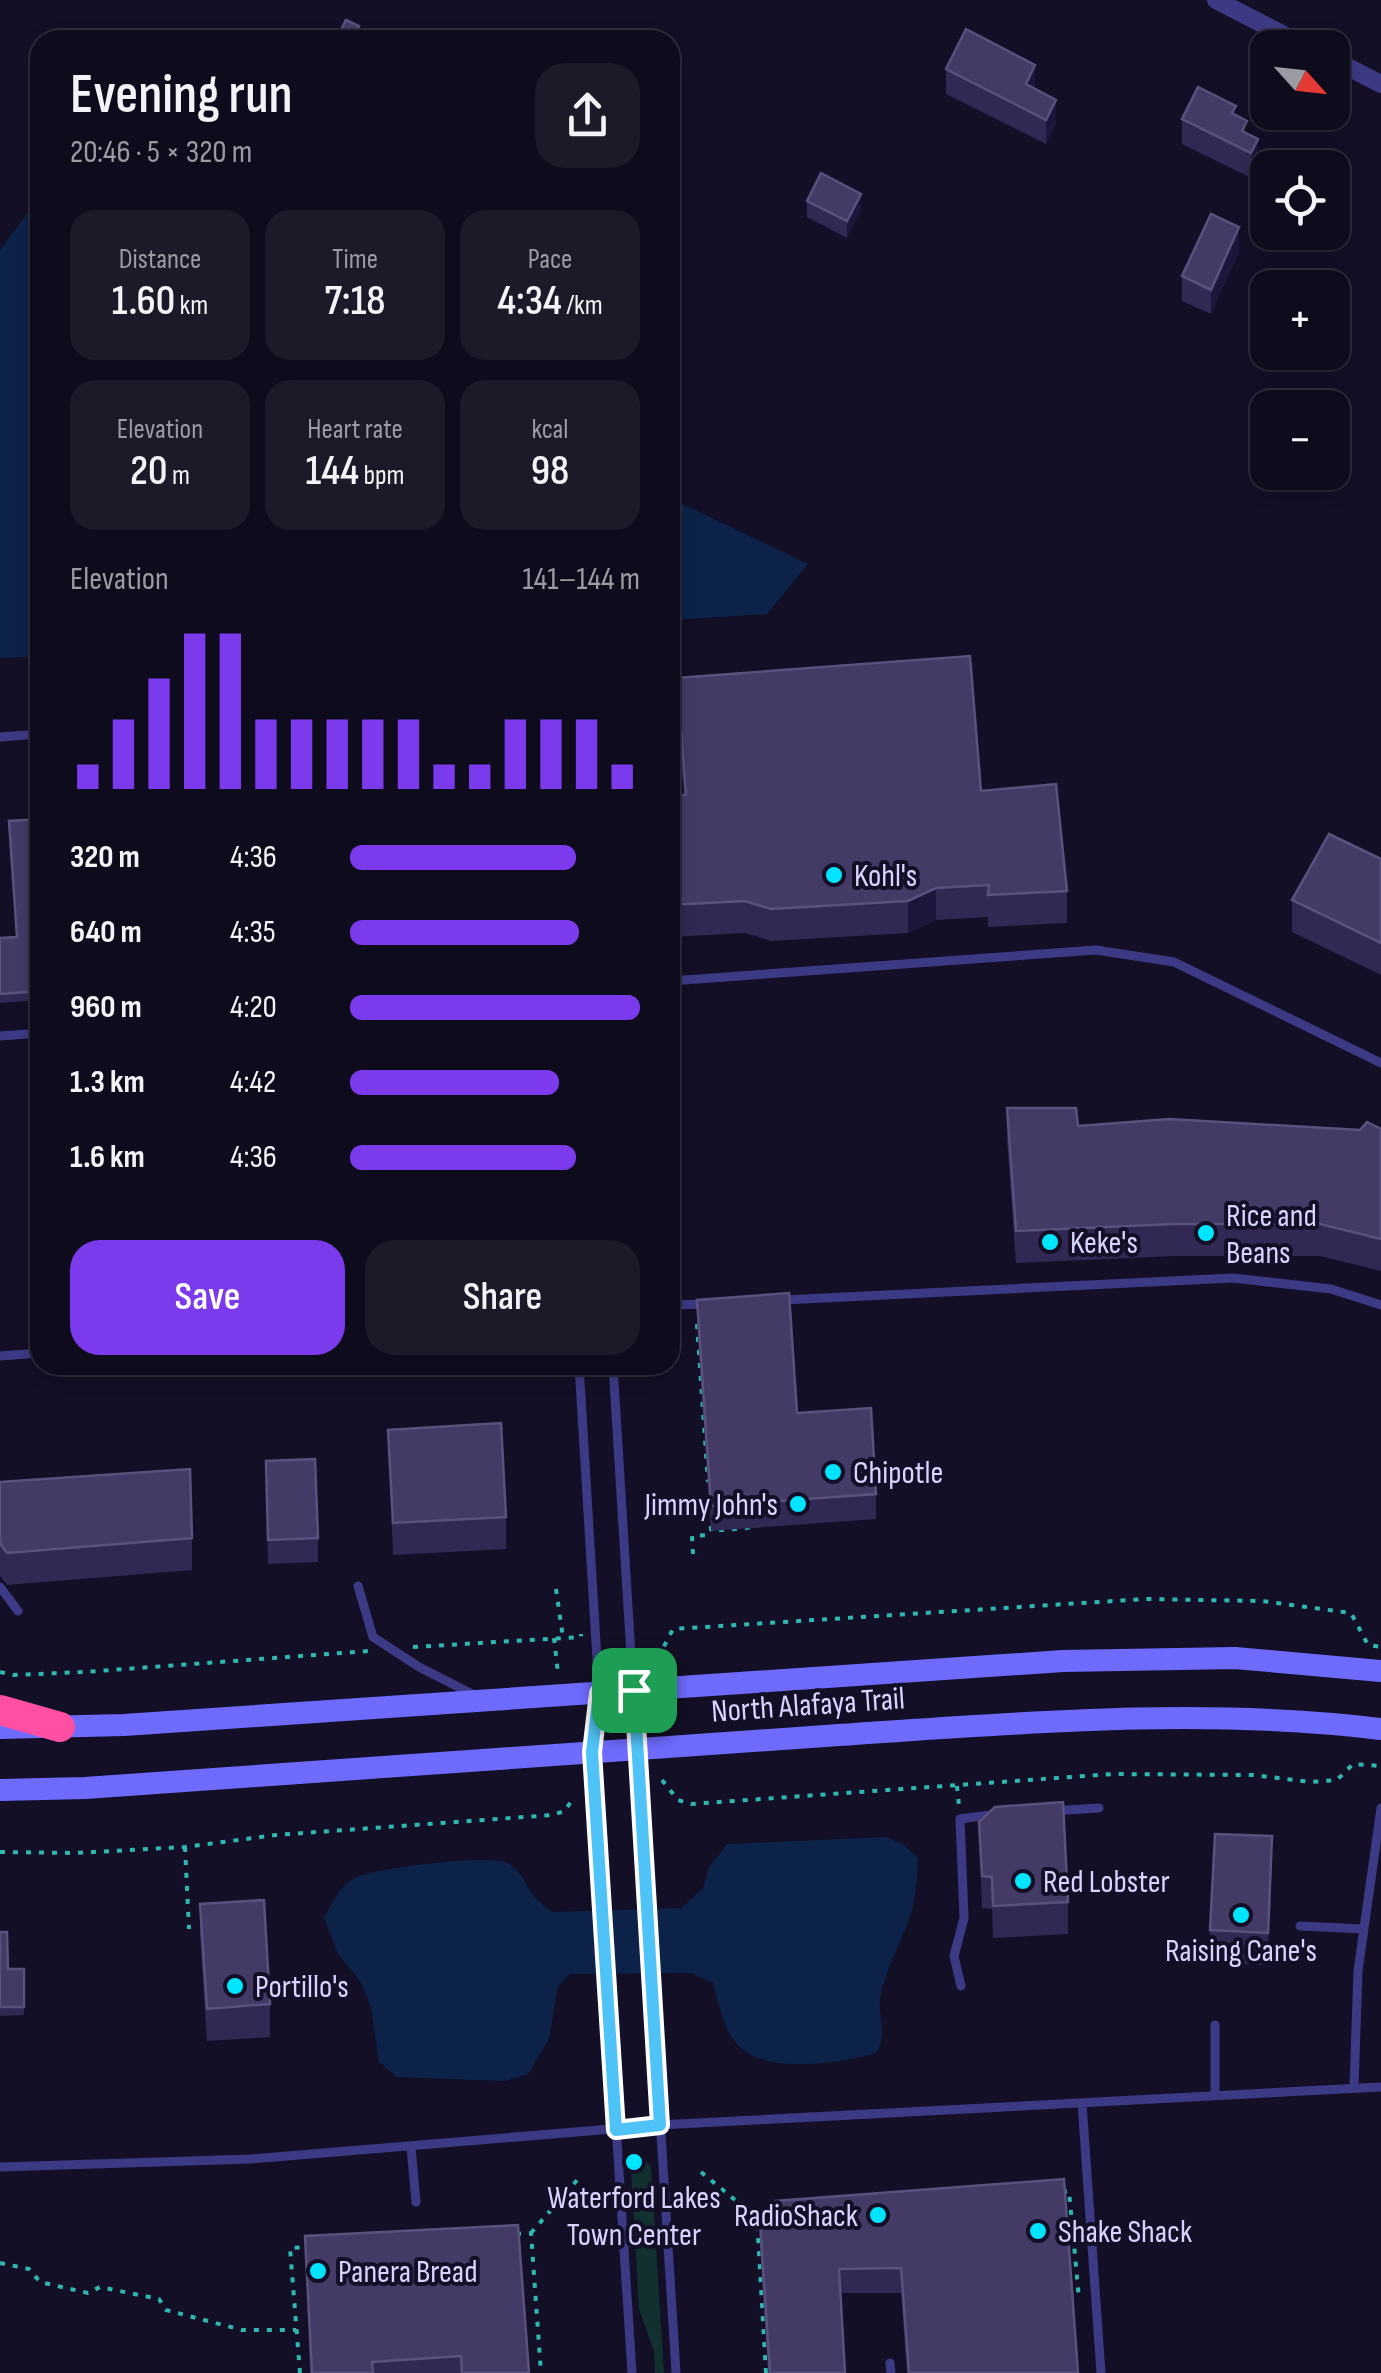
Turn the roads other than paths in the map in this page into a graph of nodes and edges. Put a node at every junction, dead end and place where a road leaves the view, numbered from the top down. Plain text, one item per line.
1 (1216, 0) edge
2 (1275, 30) edge
3 (1350, 68) edge
4 (1381, 84) edge
5 (30, 735) edge
6 (0, 737) edge
7 (680, 980) edge
8 (30, 1033) edge
9 (0, 1036) edge
10 (1381, 1063) edge
11 (777, 1300) edge
12 (716, 1303) edge
13 (680, 1305) edge
14 (1381, 1305) edge
15 (30, 1354) edge
16 (0, 1356) edge
17 (579, 1375) edge
18 (614, 1375) edge
19 (358, 1586) dead end
20 (0, 1587) edge
21 (18, 1612) dead end
22 (1381, 1672) edge
23 (634, 1690) junction
24 (599, 1693) junction
25 (484, 1699) junction
26 (0, 1710) edge
27 (60, 1727) junction
28 (0, 1728) edge
29 (1381, 1730) edge
30 (637, 1748) junction
31 (592, 1752) junction
32 (0, 1790) edge
33 (1100, 1808) dead end
34 (1381, 1808) edge
35 (1044, 1812) edge
36 (1006, 1814) edge
37 (1300, 1926) dead end
38 (1364, 1929) junction
39 (961, 1986) dead end
40 (1215, 2024) dead end
41 (1354, 2087) junction
42 (1381, 2087) edge
43 (1215, 2095) junction
44 (1082, 2103) junction
45 (660, 2125) junction
46 (616, 2130) junction
47 (411, 2147) junction
48 (0, 2167) edge
49 (416, 2202) dead end
50 (632, 2373) edge
51 (676, 2373) edge
52 (1100, 2373) edge

1 - 2 street
3 - 4 street
5 - 6 lane
7 - 10 lane
8 - 9 lane
11 - 14 lane
12 - 13 lane
15 - 16 lane
17 - 24 lane
18 - 23 lane
19 - 25 lane
20 - 21 lane
22 - 23 main road, North Alafaya Trail
23 - 24 main road, North Alafaya Trail
23 - 30 street
24 - 25 main road, North Alafaya Trail
24 - 31 street
25 - 27 main road, North Alafaya Trail
26 - 27 highway
27 - 28 main road, North Alafaya Trail
29 - 30 main road, North Alafaya Trail
30 - 31 main road, North Alafaya Trail
30 - 45 lane
31 - 32 main road, North Alafaya Trail
31 - 46 lane
33 - 35 lane
34 - 38 lane
36 - 39 lane
37 - 38 lane
38 - 41 lane
40 - 43 lane
41 - 42 lane
41 - 43 lane
43 - 44 lane
44 - 45 lane
44 - 52 lane
45 - 46 lane
45 - 51 lane
46 - 47 lane
46 - 50 lane
47 - 48 lane
47 - 49 lane

